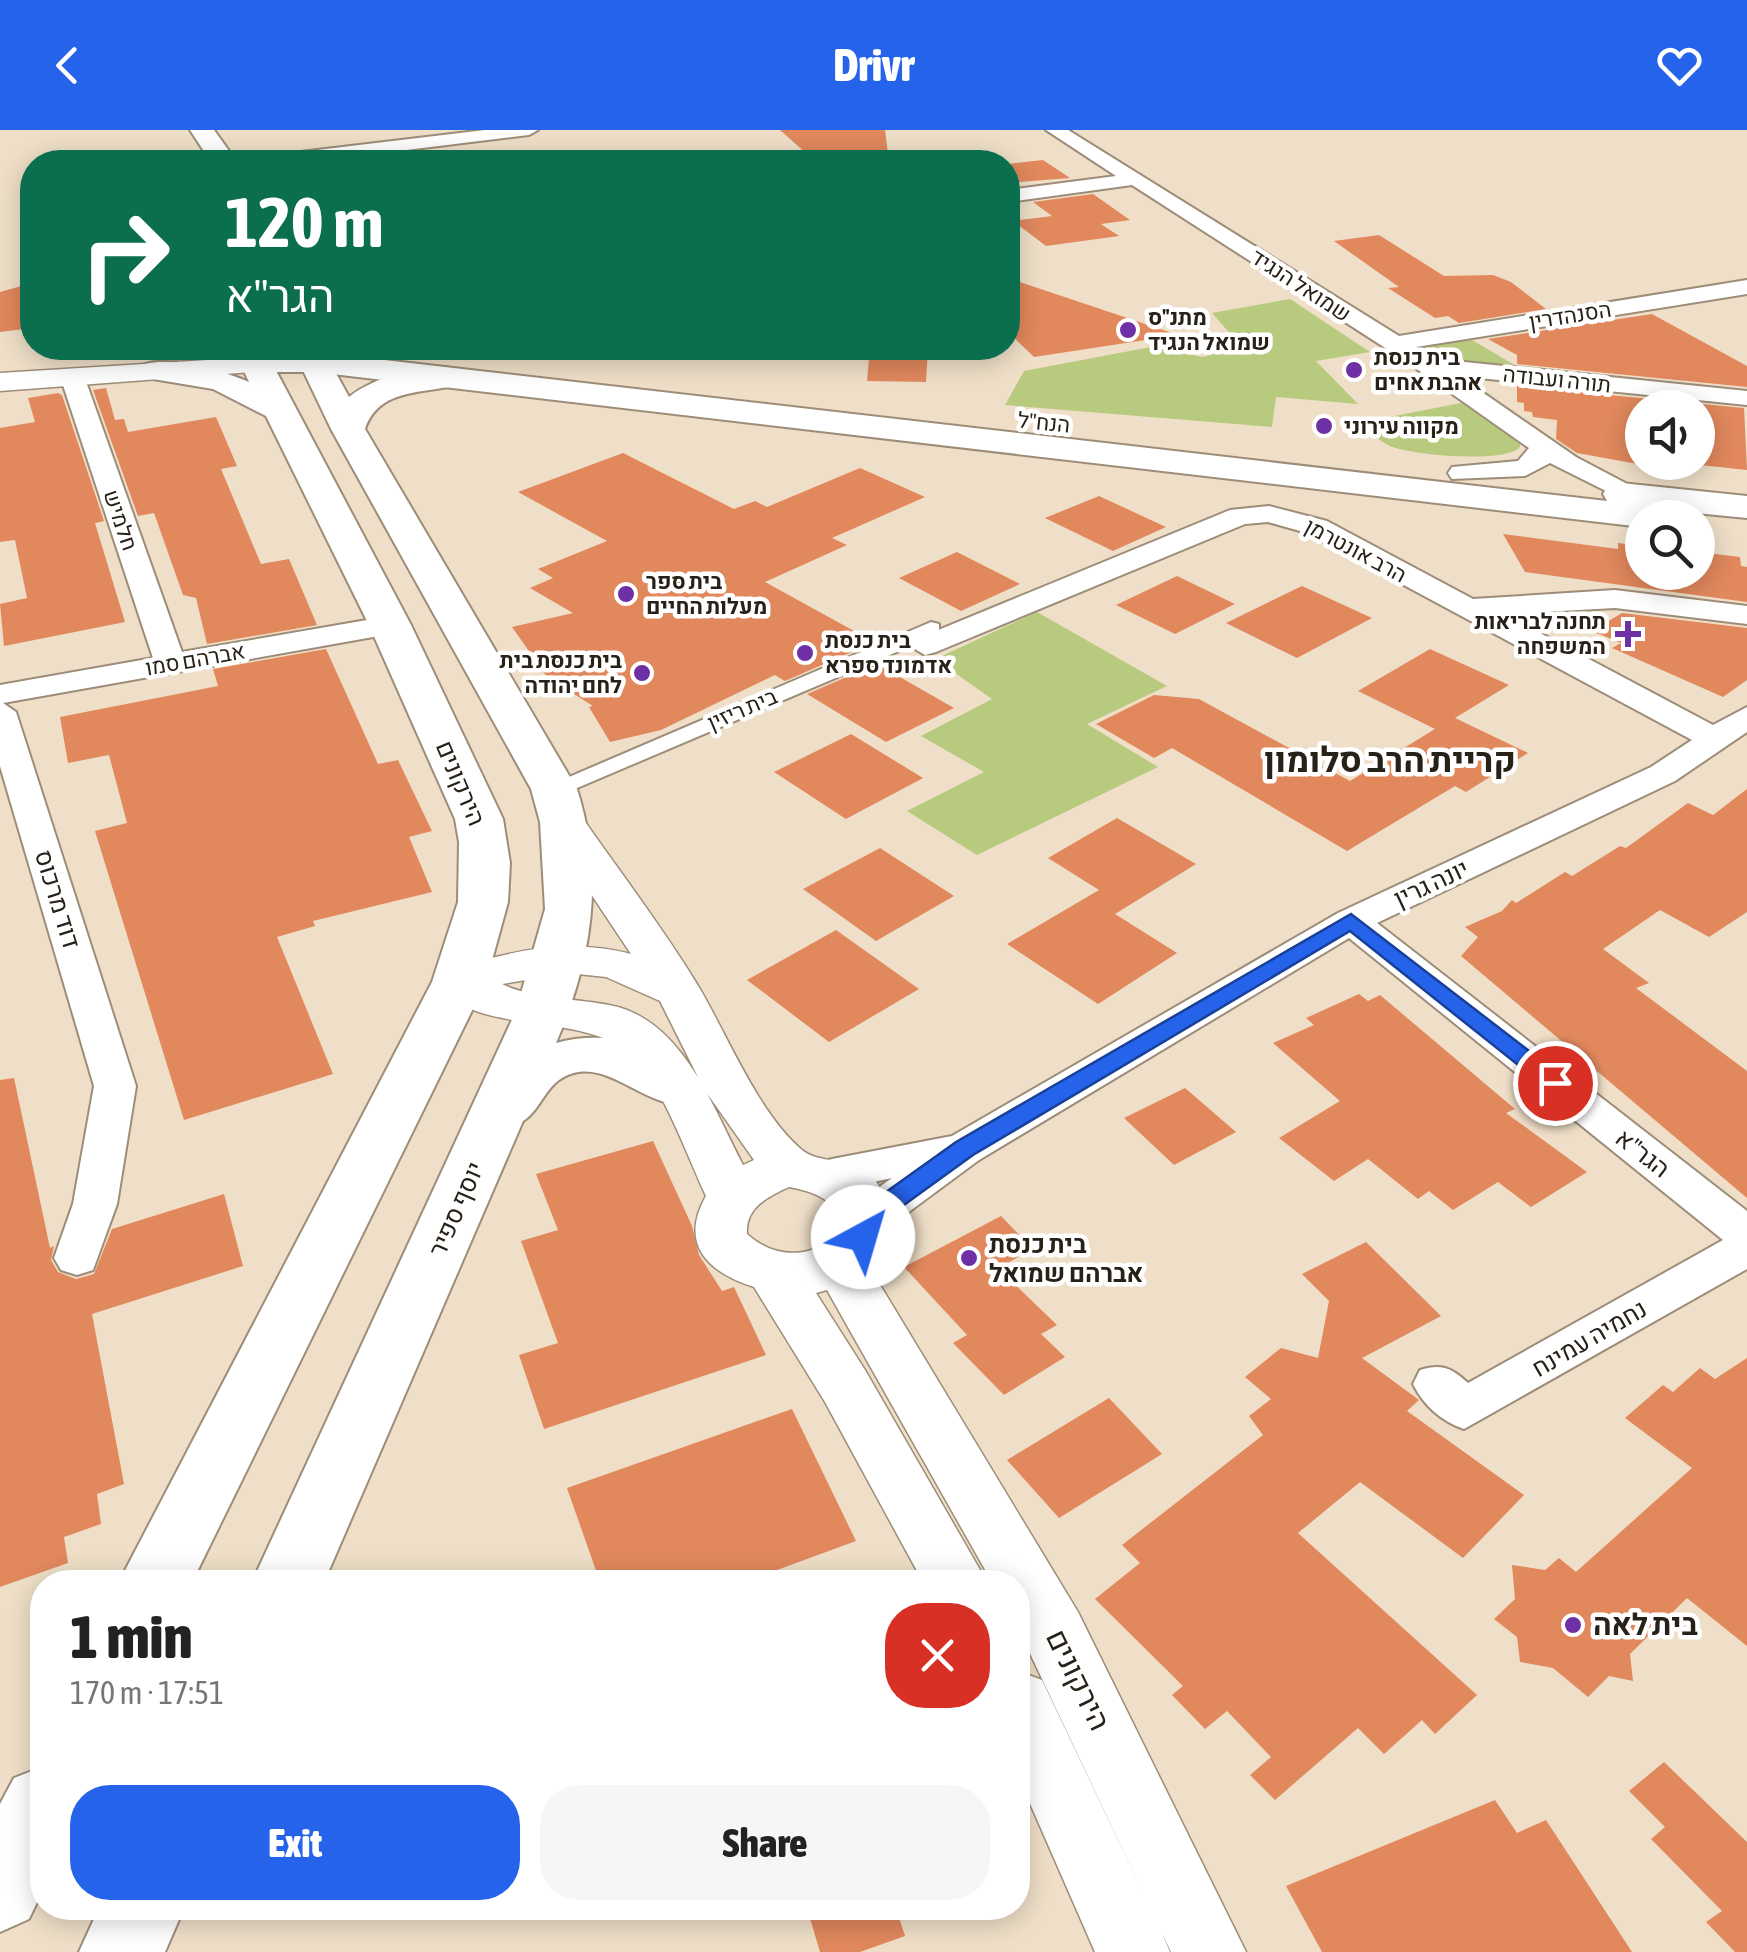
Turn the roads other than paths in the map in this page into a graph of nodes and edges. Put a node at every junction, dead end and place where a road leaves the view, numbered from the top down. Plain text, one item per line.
1 (530, 130) edge
2 (1055, 130) edge
3 (360, 150) edge
4 (1136, 179) junction
5 (1020, 194) edge
6 (1747, 286) edge
7 (1394, 344) junction
8 (48, 360) edge
9 (146, 360) edge
10 (179, 360) edge
11 (255, 360) edge
12 (324, 360) edge
13 (408, 360) edge
14 (409, 360) edge
15 (0, 362) edge
16 (440, 363) edge
17 (1427, 365) junction
18 (1503, 373) junction
19 (72, 376) junction
20 (0, 382) edge
21 (1465, 390) junction
22 (785, 394) junction
23 (1747, 398) edge
24 (278, 409) junction
25 (348, 429) junction
26 (1542, 446) junction
27 (1461, 473) junction
28 (1636, 500) edge
29 (1625, 502) edge
30 (1625, 503) edge
31 (1715, 507) edge
32 (1747, 507) edge
33 (1715, 524) edge
34 (1747, 527) edge
35 (1463, 608) junction
36 (1747, 615) edge
37 (390, 625) junction
38 (928, 637) joint
39 (171, 664) junction
40 (0, 694) edge
41 (0, 712) edge
42 (1747, 717) edge
43 (1715, 739) junction
44 (559, 805) junction
45 (1351, 921) junction
46 (459, 982) junction
47 (551, 984) junction
48 (678, 991) junction
49 (680, 1089) junction
50 (498, 1116) junction
51 (964, 1148) junction
52 (810, 1172) junction
53 (732, 1196) junction
54 (1747, 1235) edge
55 (853, 1240) junction
56 (1747, 1248) edge
57 (77, 1258) dead end
58 (774, 1273) junction
59 (1437, 1384) dead end
60 (162, 1570) edge
61 (293, 1570) edge
62 (949, 1570) edge
63 (1023, 1570) edge
64 (1030, 1583) edge
65 (1030, 1728) edge
66 (30, 1830) edge
67 (0, 1890) edge
68 (137, 1920) edge
69 (122, 1952) edge
70 (1133, 1952) edge
71 (1209, 1952) edge

1 - 3 street
2 - 4 street, שמואל הנגיד
4 - 5 street
4 - 7 street, שמואל הנגיד
6 - 7 street, הסנהדרין
7 - 17 street, שמואל הנגיד
8 - 15 street
9 - 19 street
10 - 24 main road
11 - 24 main road, הירקונים
12 - 25 main road
13 - 16 main road
14 - 22 main road, הנח"ל
16 - 22 main road
16 - 25 main road
16 - 30 main road, הנח"ל
17 - 18 street, תורה ועבודה
17 - 21 street, שמואל הנגיד
18 - 21 street
18 - 23 street, תורה ועבודה
19 - 20 street
19 - 39 street, חלמיש
21 - 26 street, שמואל הנגיד
22 - 27 main road, הנח"ל
24 - 37 main road, הירקונים
25 - 44 main road
26 - 27 street
26 - 28 street, שמואל הנגיד
27 - 29 main road, הנח"ל
31 - 32 main road, הנח"ל
33 - 34 main road
35 - 36 street
35 - 38 street, הרב אונטרמן
35 - 43 street, הרב אונטרמן
37 - 39 street, אברהם סמו
37 - 46 main road, הירקונים
38 - 44 street, בית ריזין
39 - 40 street, אברהם סמו
41 - 57 street, דוד מרכוס
42 - 43 street, יונה גרין
43 - 45 street, יונה גרין
44 - 47 main road, יוסף ספיר
44 - 48 street
45 - 51 street, יונה גרין
45 - 54 street, הגר"א
46 - 47 street
46 - 60 main road
47 - 48 street
47 - 49 street
47 - 50 main road, יוסף ספיר
48 - 52 street
49 - 50 main road
49 - 53 street
50 - 61 main road, יוסף ספיר
51 - 52 street, יונה גרין
51 - 55 street, יונה גרין
52 - 53 street
52 - 55 street
53 - 58 street
55 - 58 street
55 - 63 street, הירקונים
56 - 59 street, נחמיה עמינח
58 - 62 street
64 - 71 street, הירקונים
65 - 70 street
66 - 67 main road
68 - 69 main road

